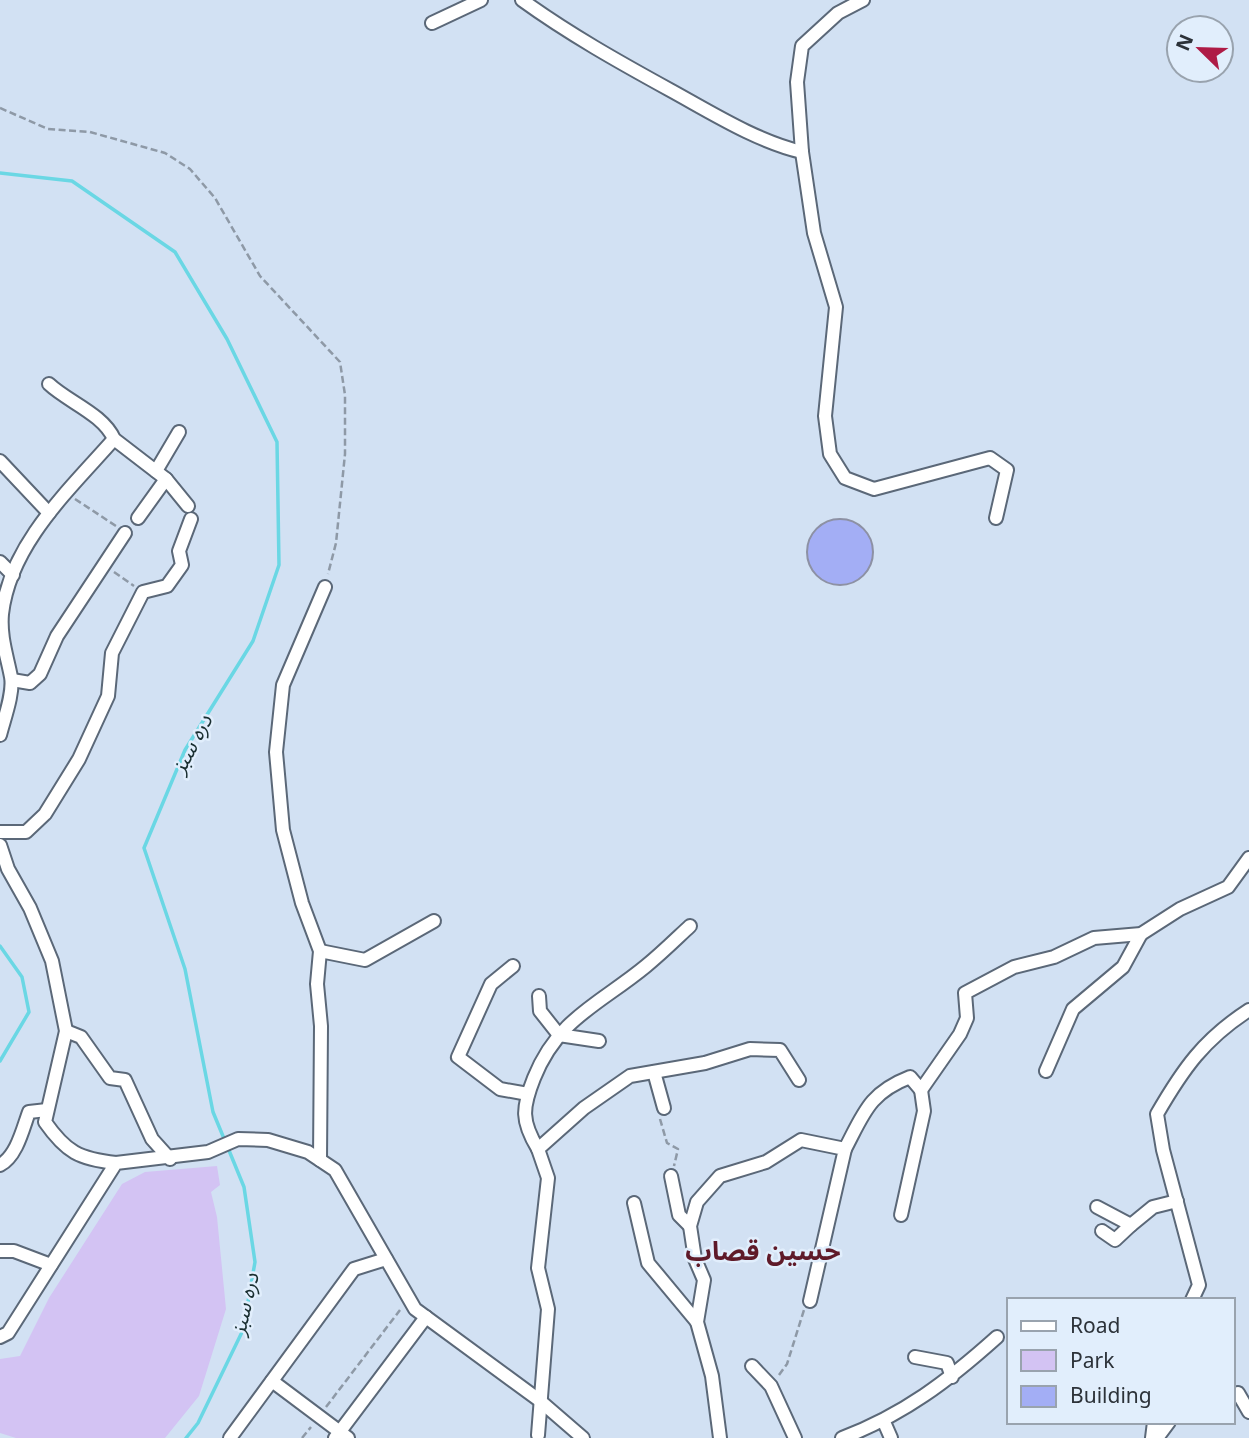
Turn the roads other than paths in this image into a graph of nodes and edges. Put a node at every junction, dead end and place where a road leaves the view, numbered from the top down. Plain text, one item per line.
1 (481, 0) edge
2 (522, 0) edge
3 (863, 0) edge
4 (432, 23) dead end
5 (802, 152) junction
6 (49, 384) dead end
7 (179, 432) dead end
8 (114, 439) junction
9 (0, 461) edge
10 (161, 475) junction
11 (188, 506) dead end
12 (49, 513) junction
13 (996, 517) dead end
14 (138, 518) dead end
15 (191, 519) dead end
16 (125, 533) road end
17 (0, 562) edge
18 (13, 575) junction
19 (325, 587) road end
20 (1, 612) edge
21 (1, 650) edge
22 (12, 680) junction
23 (0, 735) edge
24 (0, 832) edge
25 (0, 845) edge
26 (1249, 858) edge
27 (4, 869) edge
28 (434, 921) dead end
29 (691, 926) dead end
30 (1142, 934) junction
31 (320, 951) junction
32 (513, 966) dead end
33 (539, 996) dead end
34 (1249, 1010) edge
35 (66, 1031) junction
36 (559, 1035) junction
37 (599, 1041) dead end
38 (1046, 1071) dead end
39 (654, 1072) junction
40 (799, 1080) dead end
41 (921, 1090) junction
42 (528, 1094) junction
43 (664, 1108) road end
44 (47, 1110) junction
45 (538, 1149) junction
46 (845, 1149) junction
47 (170, 1158) junction
48 (320, 1160) junction
49 (116, 1163) junction
50 (0, 1165) edge
51 (671, 1176) road end
52 (1177, 1201) junction
53 (634, 1203) dead end
54 (1097, 1207) dead end
55 (901, 1215) dead end
56 (1131, 1225) junction
57 (690, 1226) junction
58 (1102, 1231) dead end
59 (0, 1251) edge
60 (386, 1259) junction
61 (51, 1265) junction
62 (1193, 1298) edge
63 (810, 1301) road end
64 (426, 1317) junction
65 (697, 1322) junction
66 (0, 1337) edge
67 (997, 1337) dead end
68 (915, 1357) dead end
69 (752, 1366) dead end
70 (952, 1377) junction
71 (272, 1381) junction
72 (1240, 1393) edge
73 (539, 1400) junction
74 (1249, 1412) edge
75 (884, 1422) junction
76 (1167, 1424) edge
77 (568, 1432) edge
78 (341, 1436) edge
79 (538, 1436) edge
80 (230, 1438) edge
81 (583, 1438) edge
82 (720, 1438) edge
83 (796, 1438) edge
84 (842, 1438) edge
85 (891, 1438) edge
86 (1154, 1438) edge

1 - 4 street
2 - 5 street
3 - 5 street
5 - 13 street
6 - 8 street
7 - 10 street
8 - 10 street
8 - 12 street
9 - 12 street
10 - 11 street
10 - 14 street
12 - 18 street
15 - 24 street
16 - 22 street
17 - 18 street
18 - 20 street
19 - 31 street
20 - 21 street
21 - 22 street
22 - 23 street
25 - 27 street
26 - 30 street
27 - 35 street
28 - 31 street
29 - 36 street
30 - 38 street
30 - 41 street
31 - 48 street
32 - 42 street
33 - 36 street
34 - 52 street
35 - 44 street
35 - 47 street
36 - 37 street
36 - 42 street
39 - 40 street
39 - 43 street
39 - 45 street
41 - 46 street
41 - 55 street
42 - 45 street
44 - 49 street
44 - 50 street
45 - 73 street
46 - 57 street
46 - 63 street
47 - 48 street
47 - 49 street
48 - 60 street
49 - 61 street
51 - 57 street
52 - 56 street
52 - 62 street
53 - 65 street
54 - 56 street
56 - 58 street
57 - 65 street
59 - 61 street
60 - 64 street
60 - 71 street
61 - 66 street
64 - 73 street
64 - 78 street
65 - 82 street
67 - 70 street
68 - 70 street
69 - 83 street
70 - 75 street
71 - 78 street
71 - 80 street
72 - 74 street
73 - 77 street
73 - 79 street
75 - 84 street
75 - 85 street
76 - 86 street
77 - 79 street
77 - 81 street

